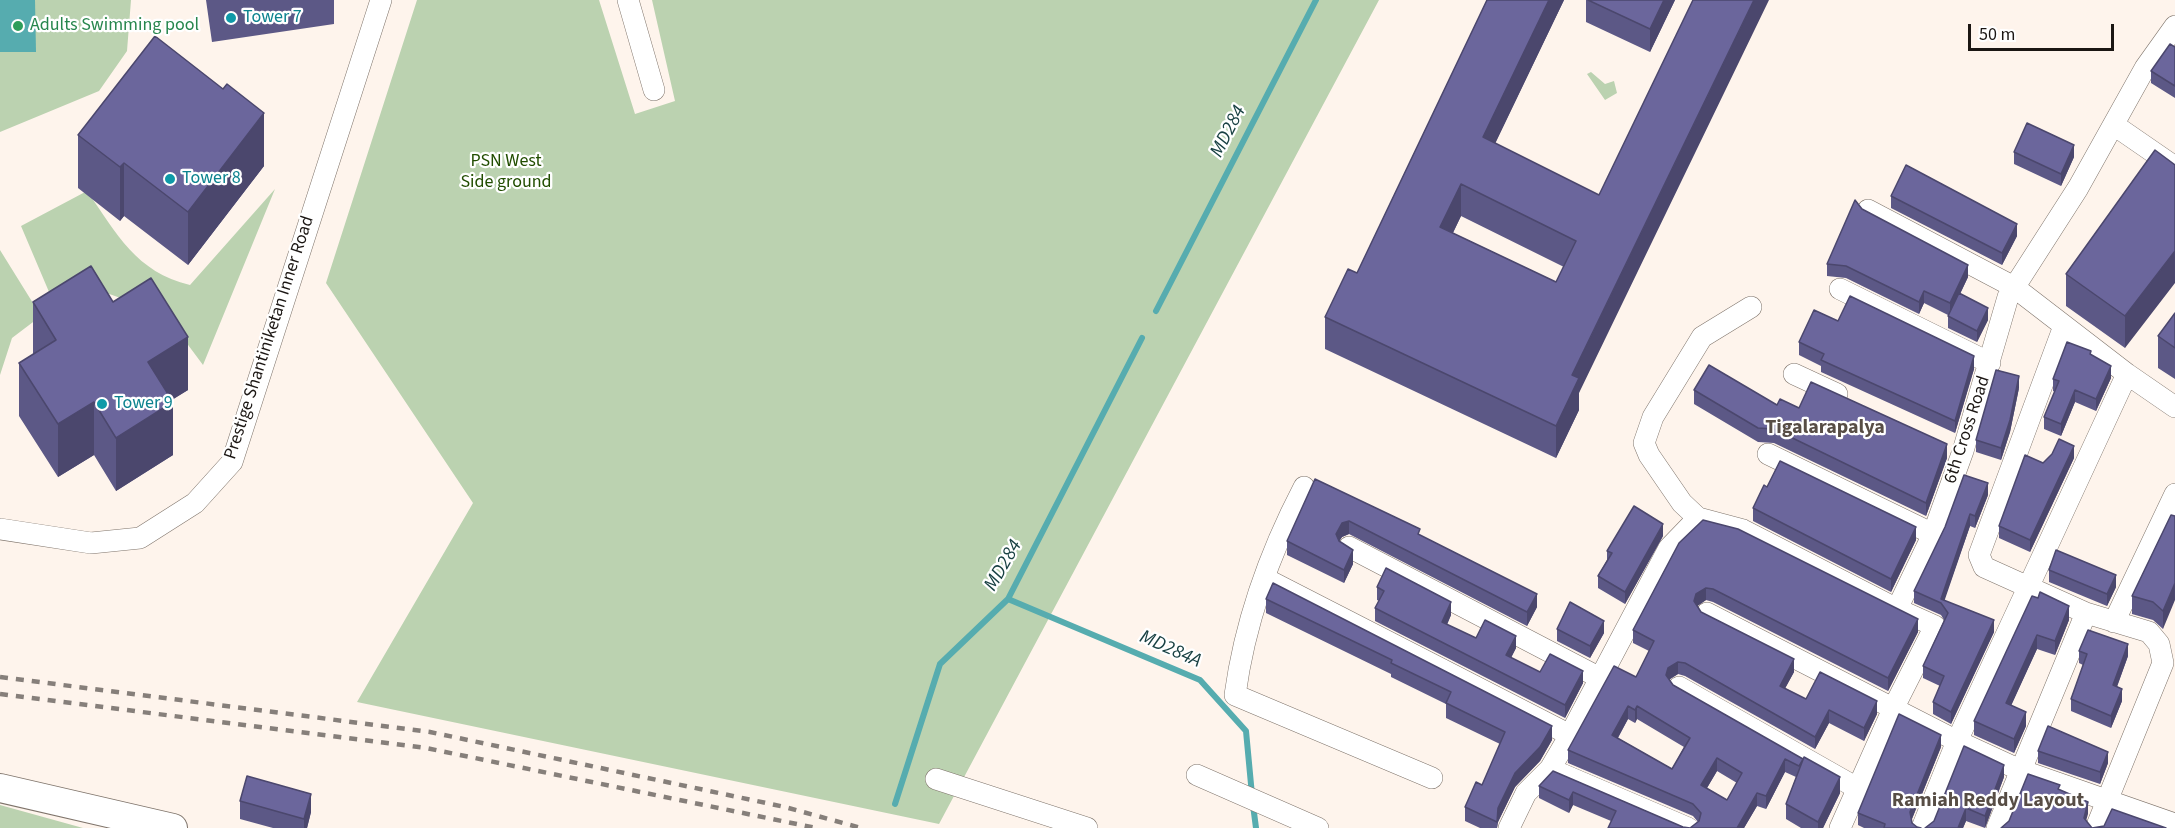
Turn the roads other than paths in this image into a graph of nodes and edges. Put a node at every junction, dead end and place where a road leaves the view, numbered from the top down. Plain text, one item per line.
1 (381, 0) edge
2 (628, 0) edge
3 (2172, 37) edge
4 (654, 90) dead end
5 (2114, 125) junction
6 (2175, 167) edge
7 (1868, 210) edge
8 (2014, 287) junction
9 (1840, 289) dead end
10 (1751, 308) dead end
11 (2064, 326) junction
12 (1990, 363) junction
13 (1794, 374) dead end
14 (2127, 374) junction
15 (1857, 403) edge
16 (2175, 407) edge
17 (1942, 442) edge
18 (1963, 452) junction
19 (1768, 454) dead end
20 (1304, 487) dead end
21 (2175, 494) edge
22 (1698, 518) junction
23 (0, 529) edge
24 (1933, 534) junction
25 (1349, 547) edge
26 (1264, 578) junction
27 (2029, 588) junction
28 (1897, 609) junction
29 (1707, 613) edge
30 (2086, 613) junction
31 (2114, 622) junction
32 (1600, 678) junction
33 (1679, 687) edge
34 (1893, 709) junction
35 (1570, 735) junction
36 (1957, 741) junction
37 (1550, 769) junction
38 (2020, 770) junction
39 (1197, 775) dead end
40 (1432, 778) dead end
41 (936, 779) dead end
42 (0, 788) edge
43 (1857, 788) junction
44 (2107, 802) junction
45 (2175, 824) edge
46 (173, 828) edge
47 (1088, 828) edge
48 (1318, 828) edge
49 (1509, 828) edge
50 (1688, 828) edge
51 (1840, 828) edge
52 (1922, 828) edge
53 (1998, 828) edge
54 (2096, 828) edge

1 - 23 street, Prestige Shantiniketan Inner Road
2 - 4 street
3 - 5 street, 6th Cross Road
5 - 6 street
5 - 8 street, 6th Cross Road
7 - 8 street
8 - 11 street
8 - 12 street, 6th Cross Road
9 - 12 street
10 - 22 street
11 - 14 street
11 - 27 street
12 - 18 street, 6th Cross Road
13 - 15 street
14 - 16 street
14 - 27 street
17 - 18 street
18 - 24 street, 6th Cross Road
19 - 24 street
20 - 26 street
21 - 31 street
22 - 28 street
22 - 32 street
24 - 28 street, 6th Cross Road
25 - 32 street
26 - 35 street
26 - 40 street
27 - 30 street
27 - 36 street
28 - 34 street
29 - 34 street
30 - 31 street
30 - 38 street
31 - 44 street
32 - 35 street
33 - 43 street
34 - 36 street
34 - 43 street
35 - 37 street
36 - 38 street
36 - 52 street
37 - 49 street
37 - 50 street
38 - 44 street
38 - 53 street
39 - 48 street
41 - 47 street
42 - 46 street
43 - 51 street
44 - 45 street
44 - 54 street

